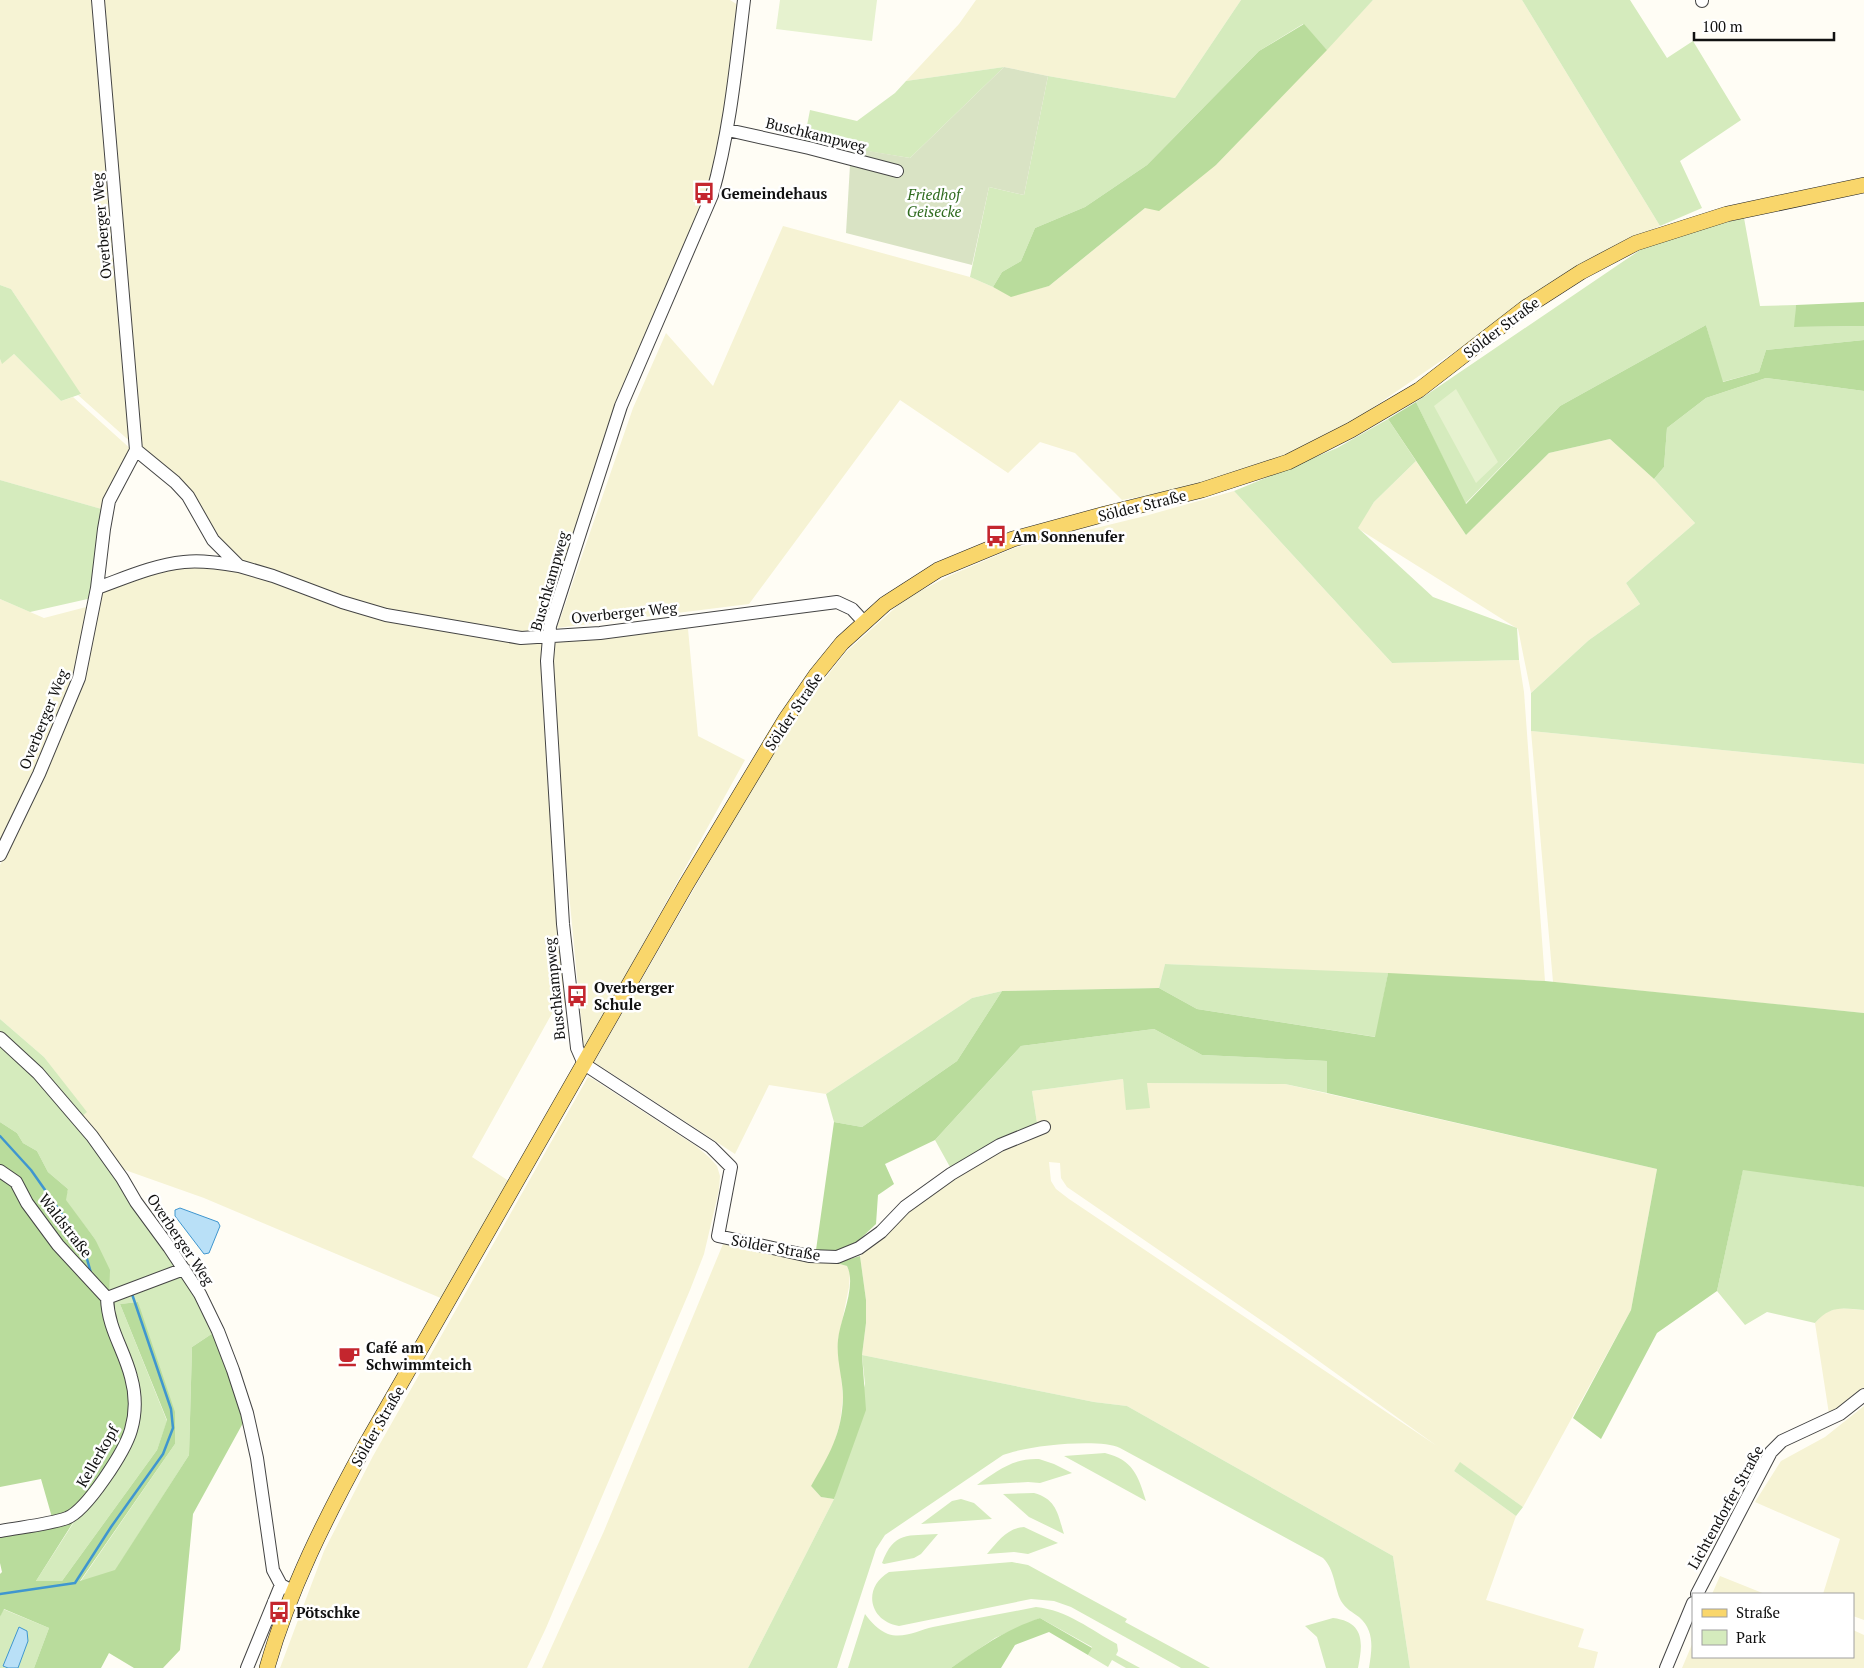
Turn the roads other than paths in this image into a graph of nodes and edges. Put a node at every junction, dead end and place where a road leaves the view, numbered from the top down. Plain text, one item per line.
1 (98, 0) edge
2 (744, 0) edge
3 (728, 130) junction
4 (896, 171) dead end
5 (1864, 185) edge
6 (136, 450) junction
7 (239, 566) junction
8 (97, 588) junction
9 (864, 622) junction
10 (548, 636) junction
11 (0, 855) edge
12 (0, 1038) edge
13 (584, 1064) junction
14 (1044, 1126) dead end
15 (0, 1171) edge
16 (184, 1269) junction
17 (107, 1298) junction
18 (1864, 1395) edge
19 (0, 1531) edge
20 (287, 1588) junction
21 (1698, 1593) edge
22 (1692, 1605) edge
23 (247, 1668) edge
24 (267, 1668) edge
25 (1666, 1668) edge

1 - 6 street, Overberger Weg
2 - 3 street, Buschkampweg
3 - 4 street, Buschkampweg
3 - 10 street, Buschkampweg
5 - 9 main road, Sölder Straße
6 - 7 street, Overberger Weg
6 - 8 street, Overberger Weg
7 - 8 street, Overberger Weg
7 - 10 street, Overberger Weg
8 - 11 street, Overberger Weg
9 - 10 street, Overberger Weg
9 - 13 main road, Sölder Straße
10 - 13 street, Buschkampweg
12 - 16 street, Overberger Weg
13 - 14 street, Sölder Straße
13 - 20 main road, Sölder Straße
15 - 17 street, Waldstraße
16 - 17 street
16 - 20 street, Overberger Weg
17 - 19 street, Kellerkopf
18 - 21 street, Lichtendorfer Straße
20 - 23 street
20 - 24 main road, Sölder Straße
22 - 25 street

